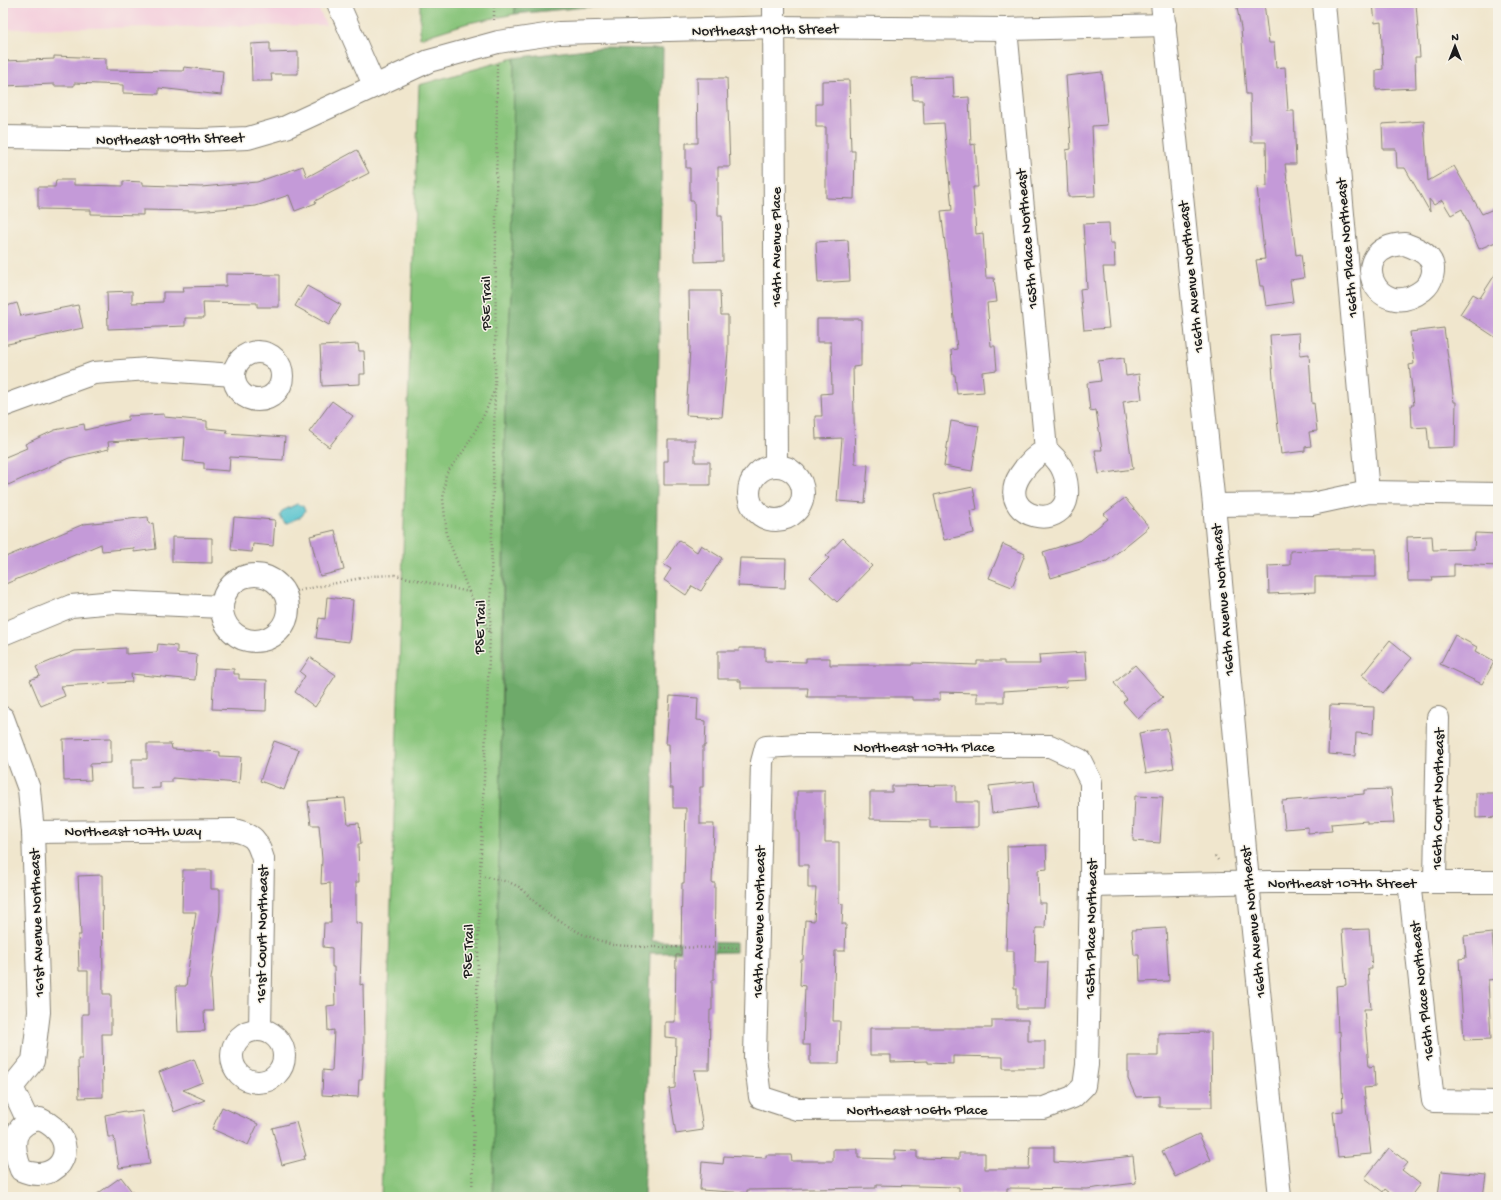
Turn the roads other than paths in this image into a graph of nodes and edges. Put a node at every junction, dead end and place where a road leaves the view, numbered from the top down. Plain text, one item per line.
1 (338, 3) edge
2 (774, 3) edge
3 (1162, 3) edge
4 (1324, 3) edge
5 (1165, 25) junction
6 (774, 27) junction
7 (1006, 29) junction
8 (374, 85) junction
9 (3, 137) edge
10 (1371, 274) dead end
11 (1349, 275) junction
12 (234, 375) dead end
13 (3, 406) edge
14 (1046, 450) dead end
15 (776, 466) dead end
16 (1368, 492) junction
17 (1498, 494) edge
18 (1214, 505) junction
19 (222, 607) dead end
20 (3, 634) edge
21 (3, 718) edge
22 (1438, 718) dead end
23 (766, 747) joint
24 (1080, 760) joint
25 (234, 830) joint
26 (33, 832) junction
27 (1409, 881) junction
28 (1435, 881) junction
29 (1248, 882) junction
30 (1498, 882) edge
31 (1091, 886) junction
32 (260, 1030) dead end
33 (8, 1087) edge
34 (760, 1097) joint
35 (1073, 1097) joint
36 (1498, 1102) edge
37 (28, 1121) dead end
38 (1280, 1197) edge

1 - 8 street
2 - 6 street
3 - 5 street, 166th Avenue Northeast
4 - 11 street, 166th Place Northeast
5 - 7 street, Northeast 110th Street
5 - 18 street, 166th Avenue Northeast
6 - 7 street, Northeast 110th Street
6 - 8 street, Northeast 110th Street
6 - 15 street, 164th Avenue Place
7 - 14 street, 165th Place Northeast
8 - 9 street, Northeast 109th Street
10 - 11 street
11 - 16 street, 166th Place Northeast
12 - 13 street
16 - 17 street
16 - 18 street
18 - 29 street, 166th Avenue Northeast
19 - 20 street
21 - 26 street, 161st Avenue Northeast
22 - 28 street, 166th Court Northeast
23 - 24 street, Northeast 107th Place
23 - 34 street, 164th Avenue Northeast
24 - 31 street, 165th Place Northeast
25 - 26 street, Northeast 107th Way
25 - 32 street, 161st Court Northeast
26 - 33 street, 161st Avenue Northeast
27 - 28 street, Northeast 107th Street
27 - 29 street, Northeast 107th Street
27 - 36 street, 166th Place Northeast
28 - 30 street, Northeast 107th Street
29 - 31 street, Northeast 107th Street
29 - 38 street, 166th Avenue Northeast
31 - 35 street, 165th Place Northeast
33 - 37 street, 161st Avenue Northeast
34 - 35 street, Northeast 106th Place

